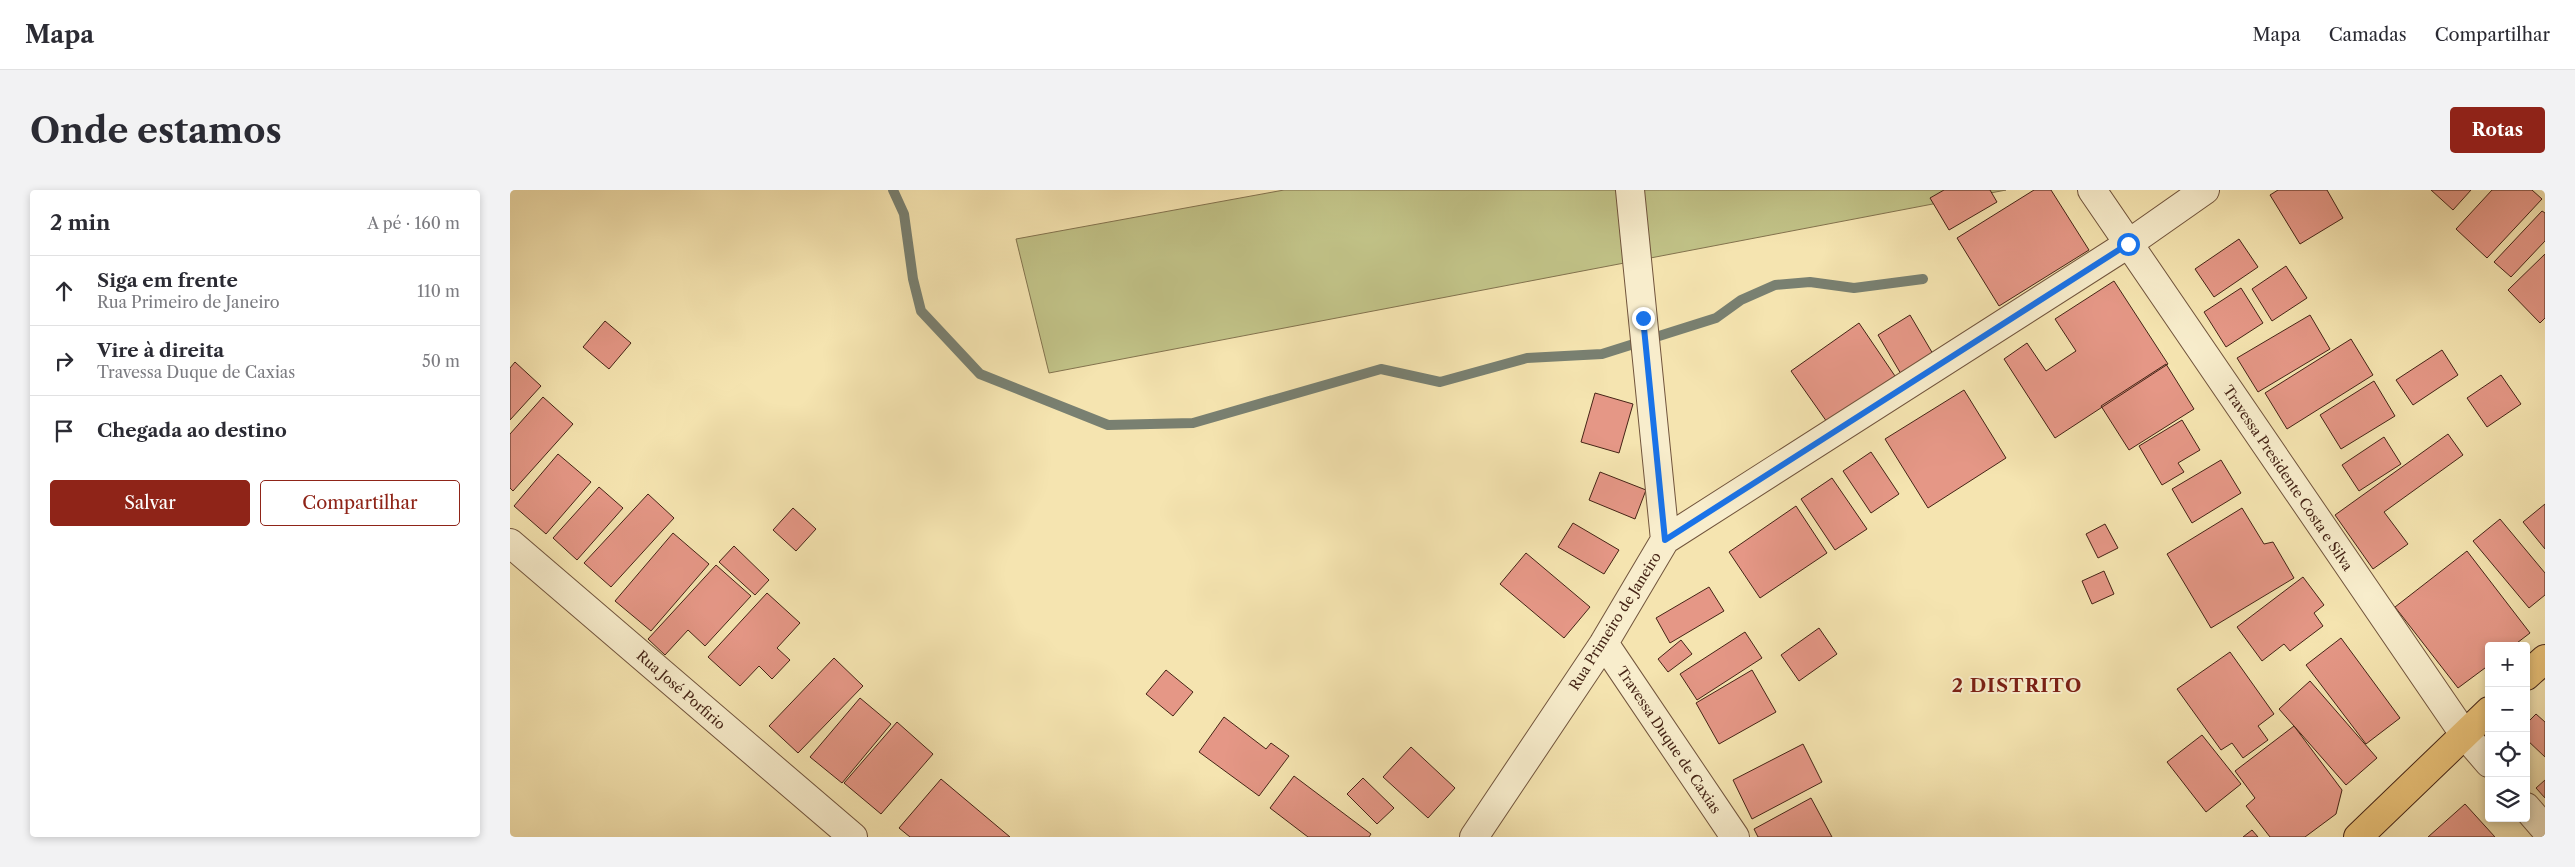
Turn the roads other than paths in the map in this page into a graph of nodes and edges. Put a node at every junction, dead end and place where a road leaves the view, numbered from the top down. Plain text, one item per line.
1 (1630, 190) edge
2 (2092, 190) edge
3 (2205, 190) edge
4 (2128, 244) junction
5 (1665, 540) junction
6 (510, 543) edge
7 (1604, 643) junction
8 (2545, 659) edge
9 (2530, 672) edge
10 (2485, 715) edge
11 (2464, 734) junction
12 (2485, 758) edge
13 (2530, 812) edge
14 (2545, 829) edge
15 (853, 837) edge
16 (1474, 837) edge
17 (1735, 837) edge
18 (2358, 837) edge

1 - 5 street
2 - 4 street, Travessa Presidente Costa e Silva
3 - 4 street, Rua Primeiro de Janeiro
4 - 5 street, Rua Primeiro de Janeiro
4 - 11 street, Travessa Presidente Costa e Silva
5 - 7 street, Rua Primeiro de Janeiro
6 - 15 street, Rua José Porfirio
7 - 16 street, Rua Primeiro de Janeiro
7 - 17 street, Travessa Duque de Caxias
8 - 9 main road
10 - 11 main road
11 - 12 street, Travessa Presidente Costa e Silva
11 - 18 main road
13 - 14 street

